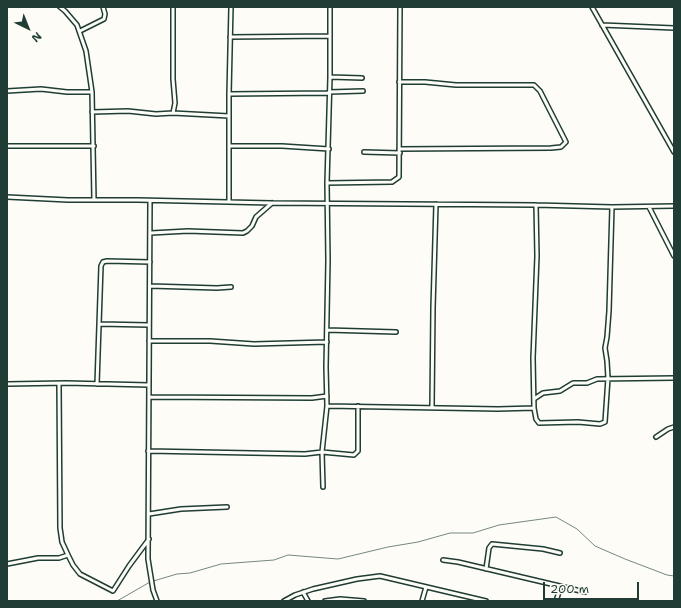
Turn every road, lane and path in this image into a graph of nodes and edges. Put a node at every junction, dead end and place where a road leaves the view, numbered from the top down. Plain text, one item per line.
1 (60, 7) edge
2 (103, 7) edge
3 (173, 7) edge
4 (231, 7) edge
5 (330, 7) edge
6 (400, 7) edge
7 (592, 7) edge
8 (602, 26) junction
9 (674, 28) edge
10 (80, 32) junction
11 (330, 36) junction
12 (230, 37) junction
13 (330, 77) junction
14 (362, 78) dead end
15 (399, 82) junction
16 (7, 91) edge
17 (363, 91) dead end
18 (92, 92) junction
19 (329, 92) junction
20 (229, 94) junction
21 (92, 112) junction
22 (173, 113) junction
23 (229, 116) junction
24 (7, 146) edge
25 (94, 146) junction
26 (229, 146) junction
27 (328, 149) junction
28 (400, 149) junction
29 (364, 152) dead end
30 (674, 152) edge
31 (400, 153) junction
32 (327, 183) junction
33 (7, 197) edge
34 (94, 200) junction
35 (150, 201) junction
36 (229, 202) junction
37 (272, 203) junction
38 (328, 203) junction
39 (436, 204) junction
40 (536, 205) junction
41 (674, 206) edge
42 (649, 207) junction
43 (612, 208) junction
44 (150, 233) junction
45 (674, 256) edge
46 (150, 262) junction
47 (150, 286) junction
48 (231, 287) dead end
49 (99, 324) junction
50 (149, 325) junction
51 (328, 330) junction
52 (396, 332) dead end
53 (149, 341) junction
54 (327, 342) junction
55 (608, 378) junction
56 (674, 378) edge
57 (7, 384) edge
58 (60, 384) junction
59 (97, 384) junction
60 (149, 385) junction
61 (326, 396) junction
62 (150, 397) junction
63 (534, 398) junction
64 (327, 406) junction
65 (358, 406) junction
66 (432, 407) junction
67 (534, 408) junction
68 (674, 427) edge
69 (656, 437) dead end
70 (148, 451) junction
71 (322, 452) junction
72 (323, 487) dead end
73 (227, 507) dead end
74 (149, 514) junction
75 (149, 538) junction
76 (560, 553) dead end
77 (68, 555) junction
78 (443, 560) dead end
79 (7, 564) edge
80 (486, 569) junction
81 (561, 586) junction
82 (426, 587) junction
83 (303, 592) junction
84 (586, 592) dead end
85 (157, 601) edge
86 (284, 601) edge
87 (308, 601) edge
88 (325, 601) edge
89 (364, 601) edge
90 (422, 601) edge
91 (486, 601) edge
92 (556, 601) edge

1 - 10 street
2 - 10 street
3 - 22 street
4 - 12 street
5 - 11 street
6 - 15 street
7 - 8 street
8 - 9 street
8 - 30 street
10 - 18 street
11 - 12 street
11 - 13 street
12 - 20 street
13 - 14 street
13 - 19 street
15 - 28 street
15 - 28 street
16 - 18 street
17 - 19 street
18 - 21 street
19 - 20 street
19 - 27 street
20 - 23 street
21 - 22 street
21 - 25 street
22 - 23 street
23 - 26 street
24 - 25 street
25 - 34 street
26 - 27 street
26 - 36 street
27 - 32 street
28 - 31 street
29 - 31 street
31 - 32 street
32 - 38 street
33 - 34 street
34 - 35 street
35 - 36 street
35 - 44 street
36 - 37 street
37 - 38 street
37 - 44 street
38 - 39 street
38 - 51 street
39 - 40 street
39 - 66 street
40 - 43 street
40 - 63 street
41 - 42 street
42 - 43 street
42 - 45 street
43 - 55 street
44 - 46 street
46 - 47 street
46 - 49 street
47 - 48 street
47 - 50 street
49 - 50 street
49 - 59 street
50 - 53 street
51 - 52 street
51 - 54 street
53 - 54 street
53 - 60 street
54 - 61 street
55 - 56 street
55 - 63 street
55 - 67 street
57 - 58 street
58 - 59 street
58 - 77 street
59 - 60 street
60 - 62 street
61 - 62 street
61 - 64 street
62 - 70 street
63 - 67 street
64 - 65 street
64 - 71 street
65 - 66 street
65 - 71 street
66 - 67 street
68 - 69 street
70 - 71 street
70 - 74 street
71 - 72 street
73 - 74 street
74 - 75 street
75 - 77 street
75 - 85 street
76 - 80 street
77 - 79 street
78 - 80 street
80 - 81 street
81 - 84 street
81 - 92 street
82 - 83 street
82 - 90 street
82 - 91 street
83 - 86 street
83 - 87 street
88 - 89 street

